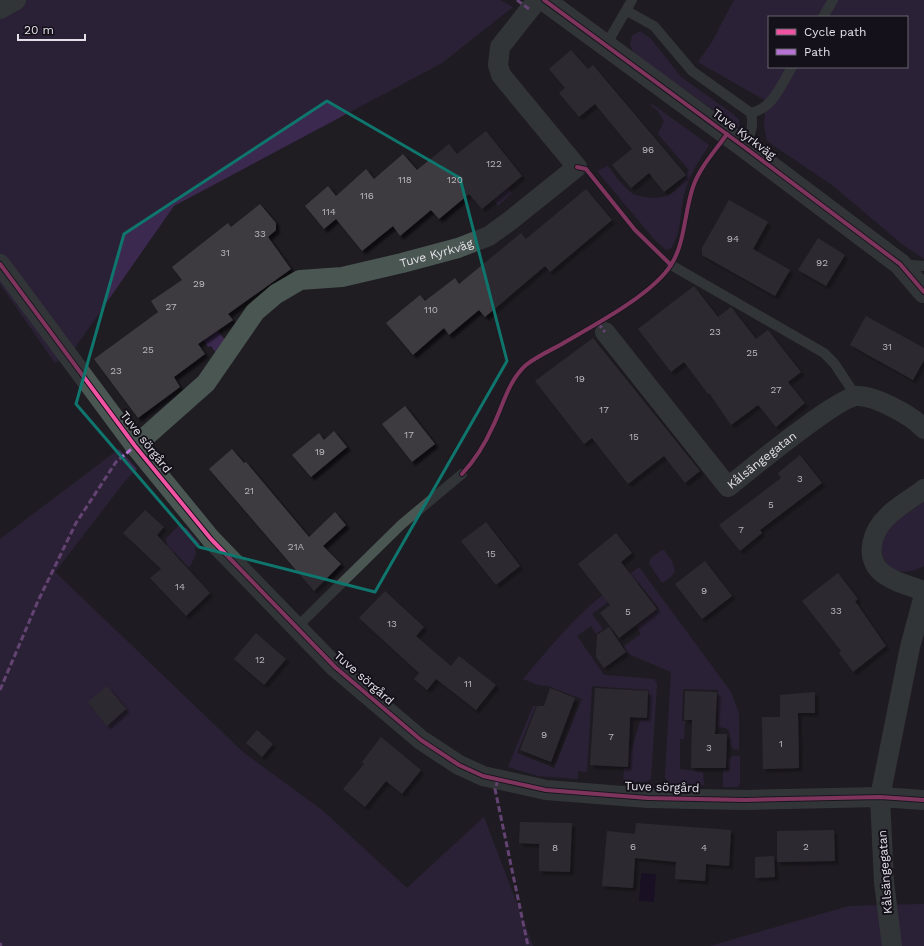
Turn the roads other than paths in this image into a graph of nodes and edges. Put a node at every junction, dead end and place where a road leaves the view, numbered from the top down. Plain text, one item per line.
1 (16, 0) edge
2 (537, 0) edge
3 (544, 0) edge
4 (833, 0) edge
5 (630, 3) edge
6 (0, 9) edge
7 (824, 16) edge
8 (606, 45) junction
9 (791, 68) edge
10 (750, 113) junction
11 (743, 146) junction
12 (0, 264) edge
13 (900, 264) junction
14 (671, 265) dead end
15 (924, 266) edge
16 (924, 292) edge
17 (605, 332) dead end
18 (856, 396) junction
19 (924, 429) edge
20 (135, 446) junction
21 (462, 474) dead end
22 (924, 490) edge
23 (924, 591) edge
24 (924, 595) edge
25 (297, 627) junction
26 (880, 797) junction
27 (924, 800) edge
28 (892, 946) edge

1 - 6 street
2 - 20 street, Tuve Kyrkväg
3 - 8 street, Tuve Kyrkväg
4 - 7 lane
5 - 8 lane
5 - 10 lane
8 - 11 street, Tuve Kyrkväg
9 - 10 lane
10 - 11 lane
11 - 13 street, Tuve Kyrkväg
12 - 20 street, Tuve sörgård
13 - 15 lane
13 - 16 street, Tuve Kyrkväg
14 - 18 lane
17 - 18 street, Kålsängegatan
18 - 19 street
20 - 25 street, Tuve sörgård
21 - 25 lane
22 - 23 street
24 - 26 street, Kålsängegatan
25 - 26 street, Tuve sörgård
26 - 27 street
26 - 28 street, Kålsängegatan

